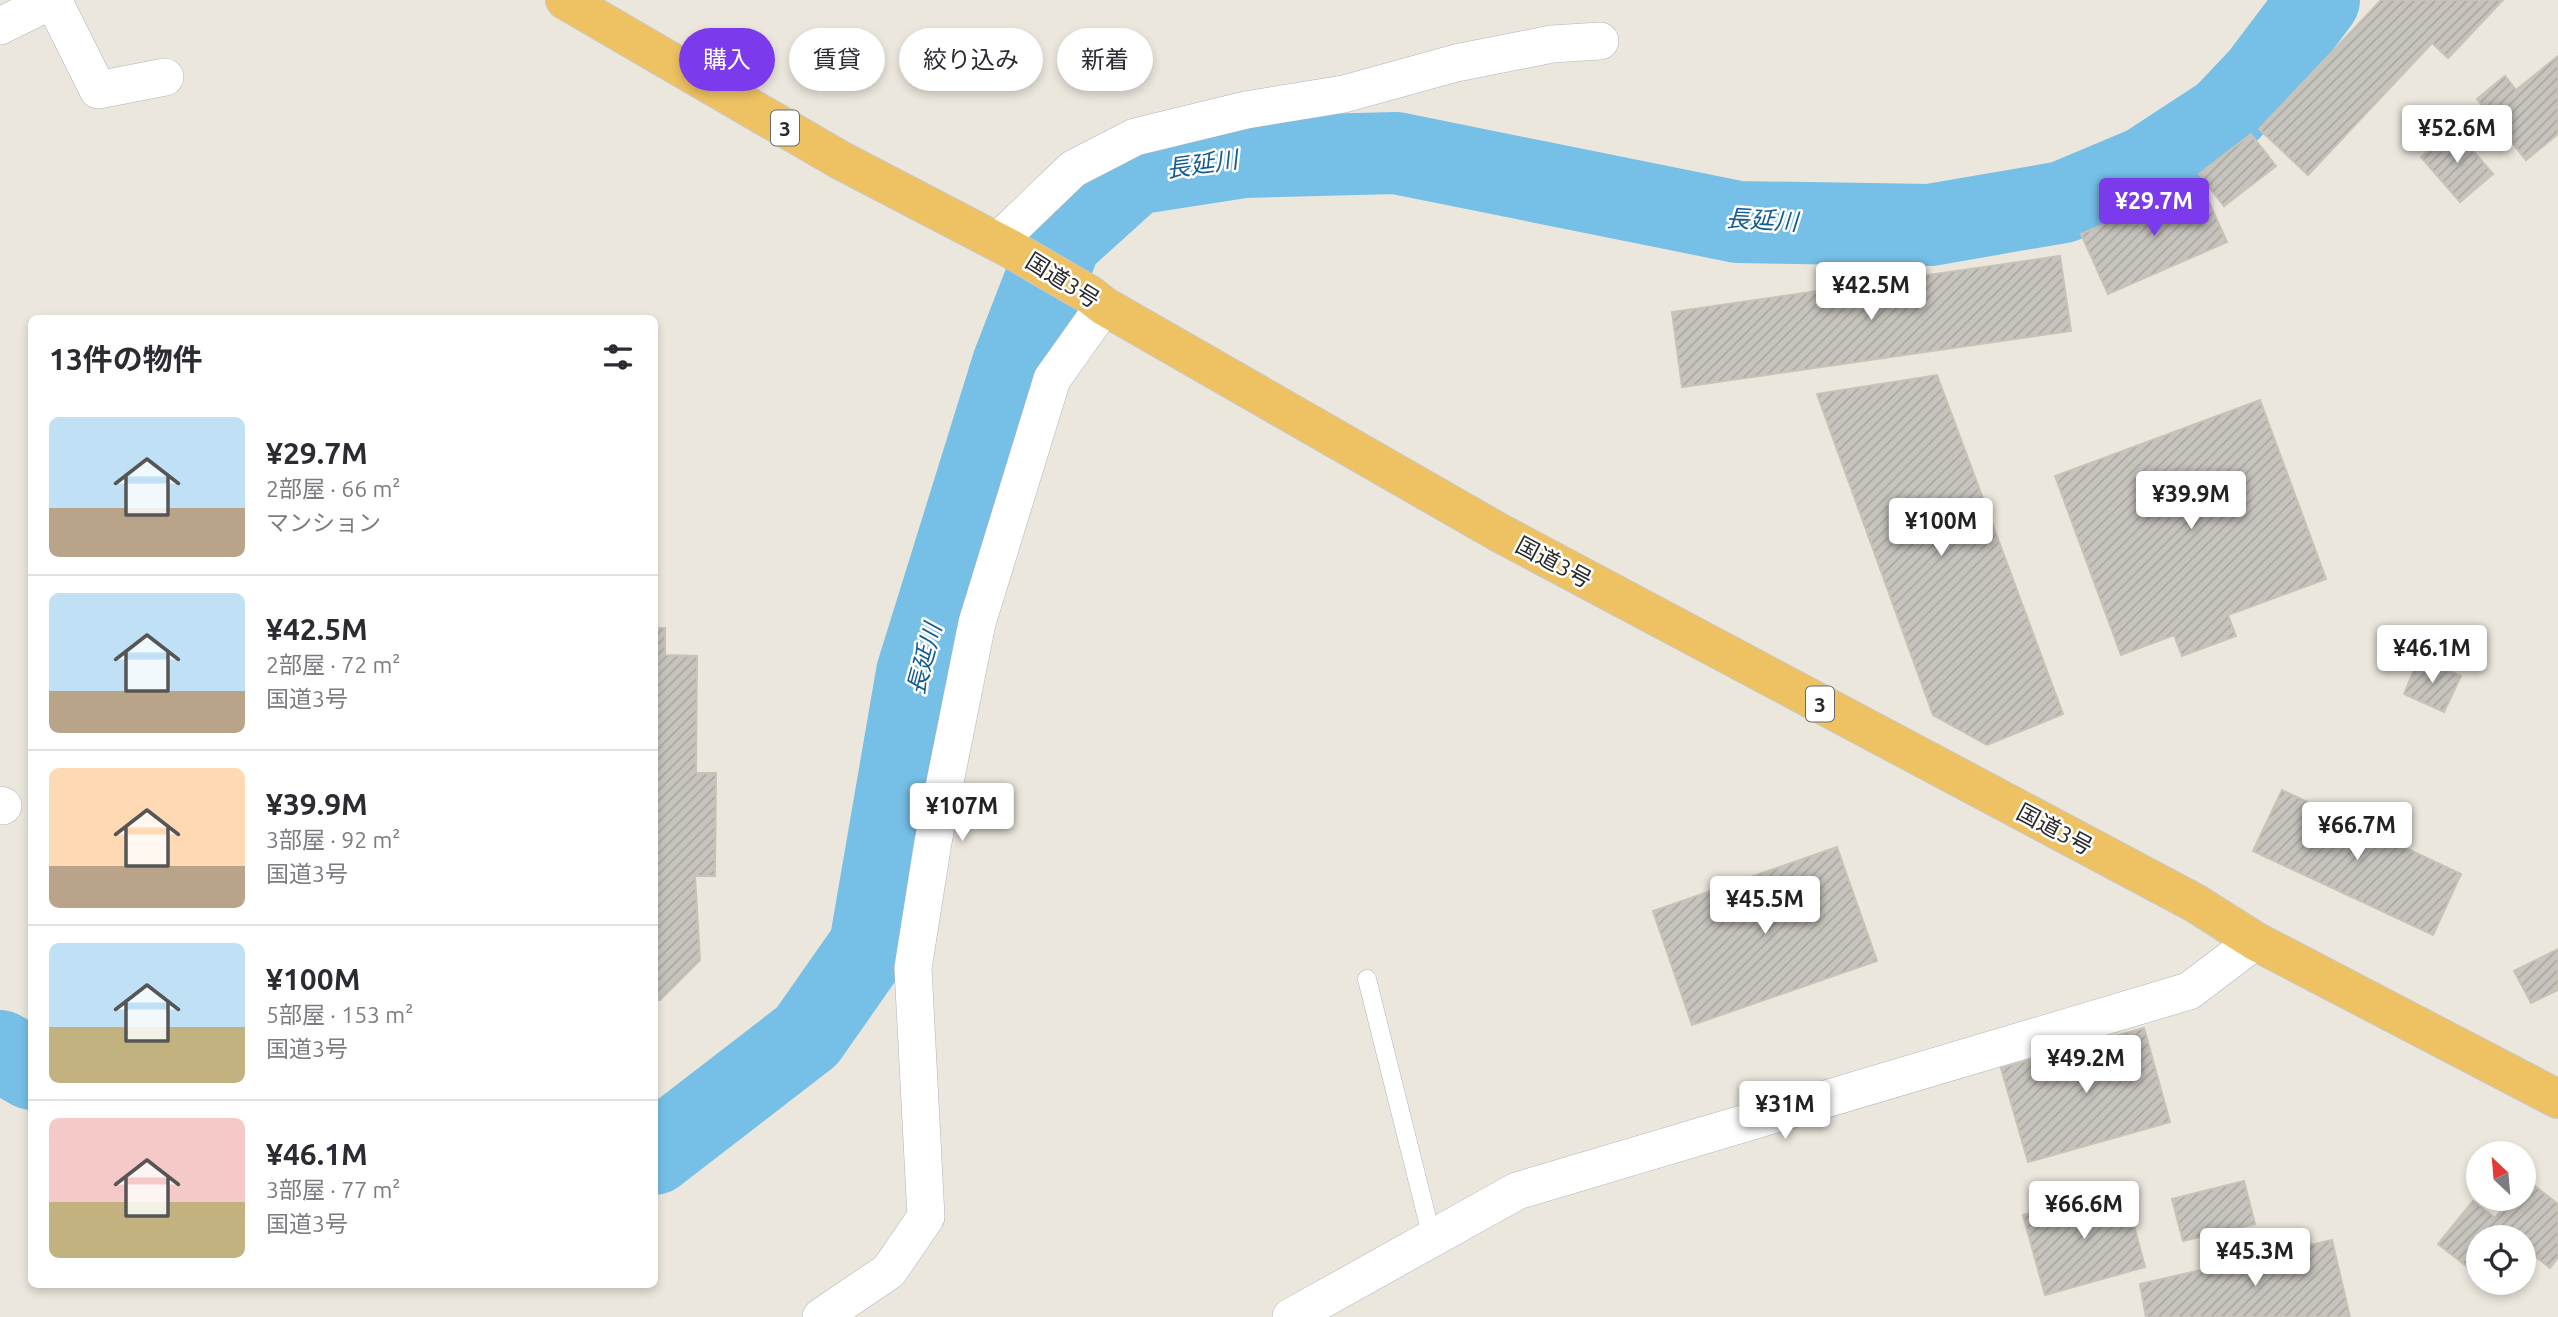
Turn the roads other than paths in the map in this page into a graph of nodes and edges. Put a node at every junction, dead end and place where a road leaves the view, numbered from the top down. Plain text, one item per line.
1 (53, 0) edge
2 (565, 0) edge
3 (0, 26) edge
4 (1600, 41) dead end
5 (165, 76) dead end
6 (1003, 245) junction
7 (1097, 300) junction
8 (2255, 941) junction
9 (1367, 979) dead end
10 (2558, 1099) edge
11 (1432, 1238) junction
12 (821, 1317) edge
13 (1291, 1317) edge

1 - 3 street
1 - 5 street
2 - 6 highway, 国道3号 / 3
4 - 6 street
6 - 7 highway, 国道3号 / 3
7 - 8 highway, 国道3号 / 3
7 - 12 street
8 - 10 highway, 国道3号 / 3
8 - 11 street
9 - 11 lane
11 - 13 street

